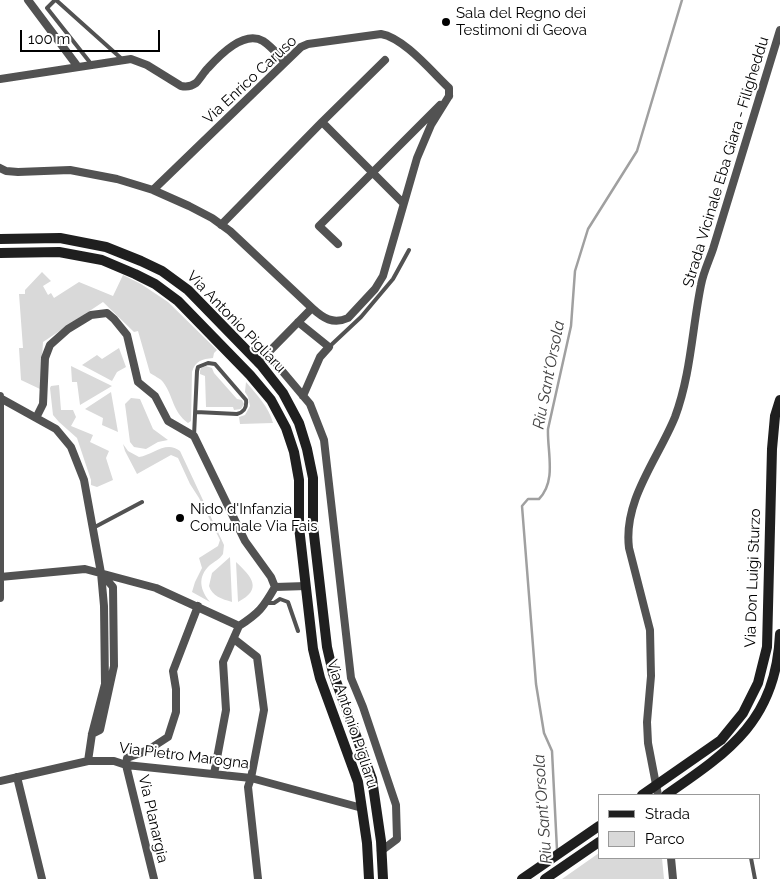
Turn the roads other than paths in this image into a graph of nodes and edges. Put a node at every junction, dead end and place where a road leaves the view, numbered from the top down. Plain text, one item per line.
1 (28, 0) edge
2 (56, 0) edge
3 (780, 30) edge
4 (123, 60) junction
5 (385, 60) dead end
6 (285, 62) junction
7 (92, 65) junction
8 (78, 67) junction
9 (0, 79) edge
10 (449, 96) junction
11 (322, 122) junction
12 (0, 168) edge
13 (372, 173) junction
14 (153, 190) junction
15 (404, 203) junction
16 (221, 225) junction
17 (0, 238) edge
18 (338, 244) dead end
19 (409, 250) dead end
20 (0, 253) edge
21 (312, 308) junction
22 (298, 322) junction
23 (328, 347) junction
24 (267, 353) junction
25 (258, 362) junction
26 (303, 396) junction
27 (0, 398) edge
28 (780, 400) edge
29 (196, 412) junction
30 (36, 418) junction
31 (194, 436) junction
32 (142, 502) dead end
33 (93, 528) junction
34 (101, 572) junction
35 (1, 577) edge
36 (306, 586) junction
37 (275, 587) junction
38 (0, 598) edge
39 (266, 603) junction
40 (198, 606) junction
41 (239, 626) junction
42 (298, 631) dead end
43 (780, 634) edge
44 (234, 639) junction
45 (88, 761) junction
46 (126, 765) junction
47 (214, 774) junction
48 (18, 777) junction
49 (251, 778) junction
50 (0, 781) edge
51 (643, 794) edge
52 (658, 794) edge
53 (667, 794) edge
54 (362, 808) junction
55 (598, 827) edge
56 (598, 843) edge
57 (382, 851) junction
58 (671, 859) edge
59 (751, 859) edge
60 (42, 879) edge
61 (154, 879) edge
62 (258, 879) edge
63 (369, 879) edge
64 (383, 879) edge
65 (522, 879) edge
66 (544, 879) edge
67 (674, 879) edge
68 (755, 879) edge

1 - 8 street
2 - 4 lane
2 - 7 lane
3 - 52 street, Strada Vicinale Eba Giara - Filigheddu
4 - 6 street
4 - 7 street
5 - 11 street
6 - 10 street, Via Enrico Caruso
6 - 14 street, Via Enrico Caruso
7 - 8 street
8 - 9 street
10 - 13 street
10 - 15 street
11 - 13 street
11 - 16 street
12 - 14 street
13 - 15 street
13 - 18 street
14 - 16 street
15 - 21 street
16 - 21 street
17 - 25 main road, Via Antonio Pigliaru
19 - 23 lane
20 - 36 main road, Via Antonio Pigliaru
21 - 22 street
22 - 23 street
22 - 24 street
23 - 26 street
24 - 25 street
24 - 26 street, Via Antonio Pigliaru
25 - 57 main road, Via Antonio Pigliaru
26 - 57 street, Via Antonio Pigliaru
27 - 30 street
27 - 35 street
28 - 51 main road, Via Don Luigi Sturzo
29 - 29 lane
29 - 31 lane
30 - 31 street
30 - 33 street
31 - 37 street
32 - 33 lane
33 - 34 street
34 - 35 street
34 - 40 street
34 - 45 street
35 - 38 street
36 - 37 street
36 - 54 main road, Via Antonio Pigliaru
37 - 39 street
39 - 41 street
39 - 42 lane
40 - 41 street
40 - 46 street
41 - 44 street
43 - 53 main road, Via Don Luigi Sturzo
44 - 47 street
44 - 49 street
45 - 46 street, Via Pietro Marogna
45 - 48 street, Via Pietro Marogna
46 - 47 street, Via Pietro Marogna
46 - 61 street, Via Planargia
47 - 49 street, Via Pietro Marogna
48 - 50 street, Via Pietro Marogna
48 - 60 street
49 - 54 street, Via Pietro Marogna
49 - 62 street
54 - 63 main road, Via Antonio Pigliaru
55 - 65 main road
56 - 66 main road
57 - 64 main road, Via Antonio Pigliaru
58 - 67 street
59 - 68 lane

